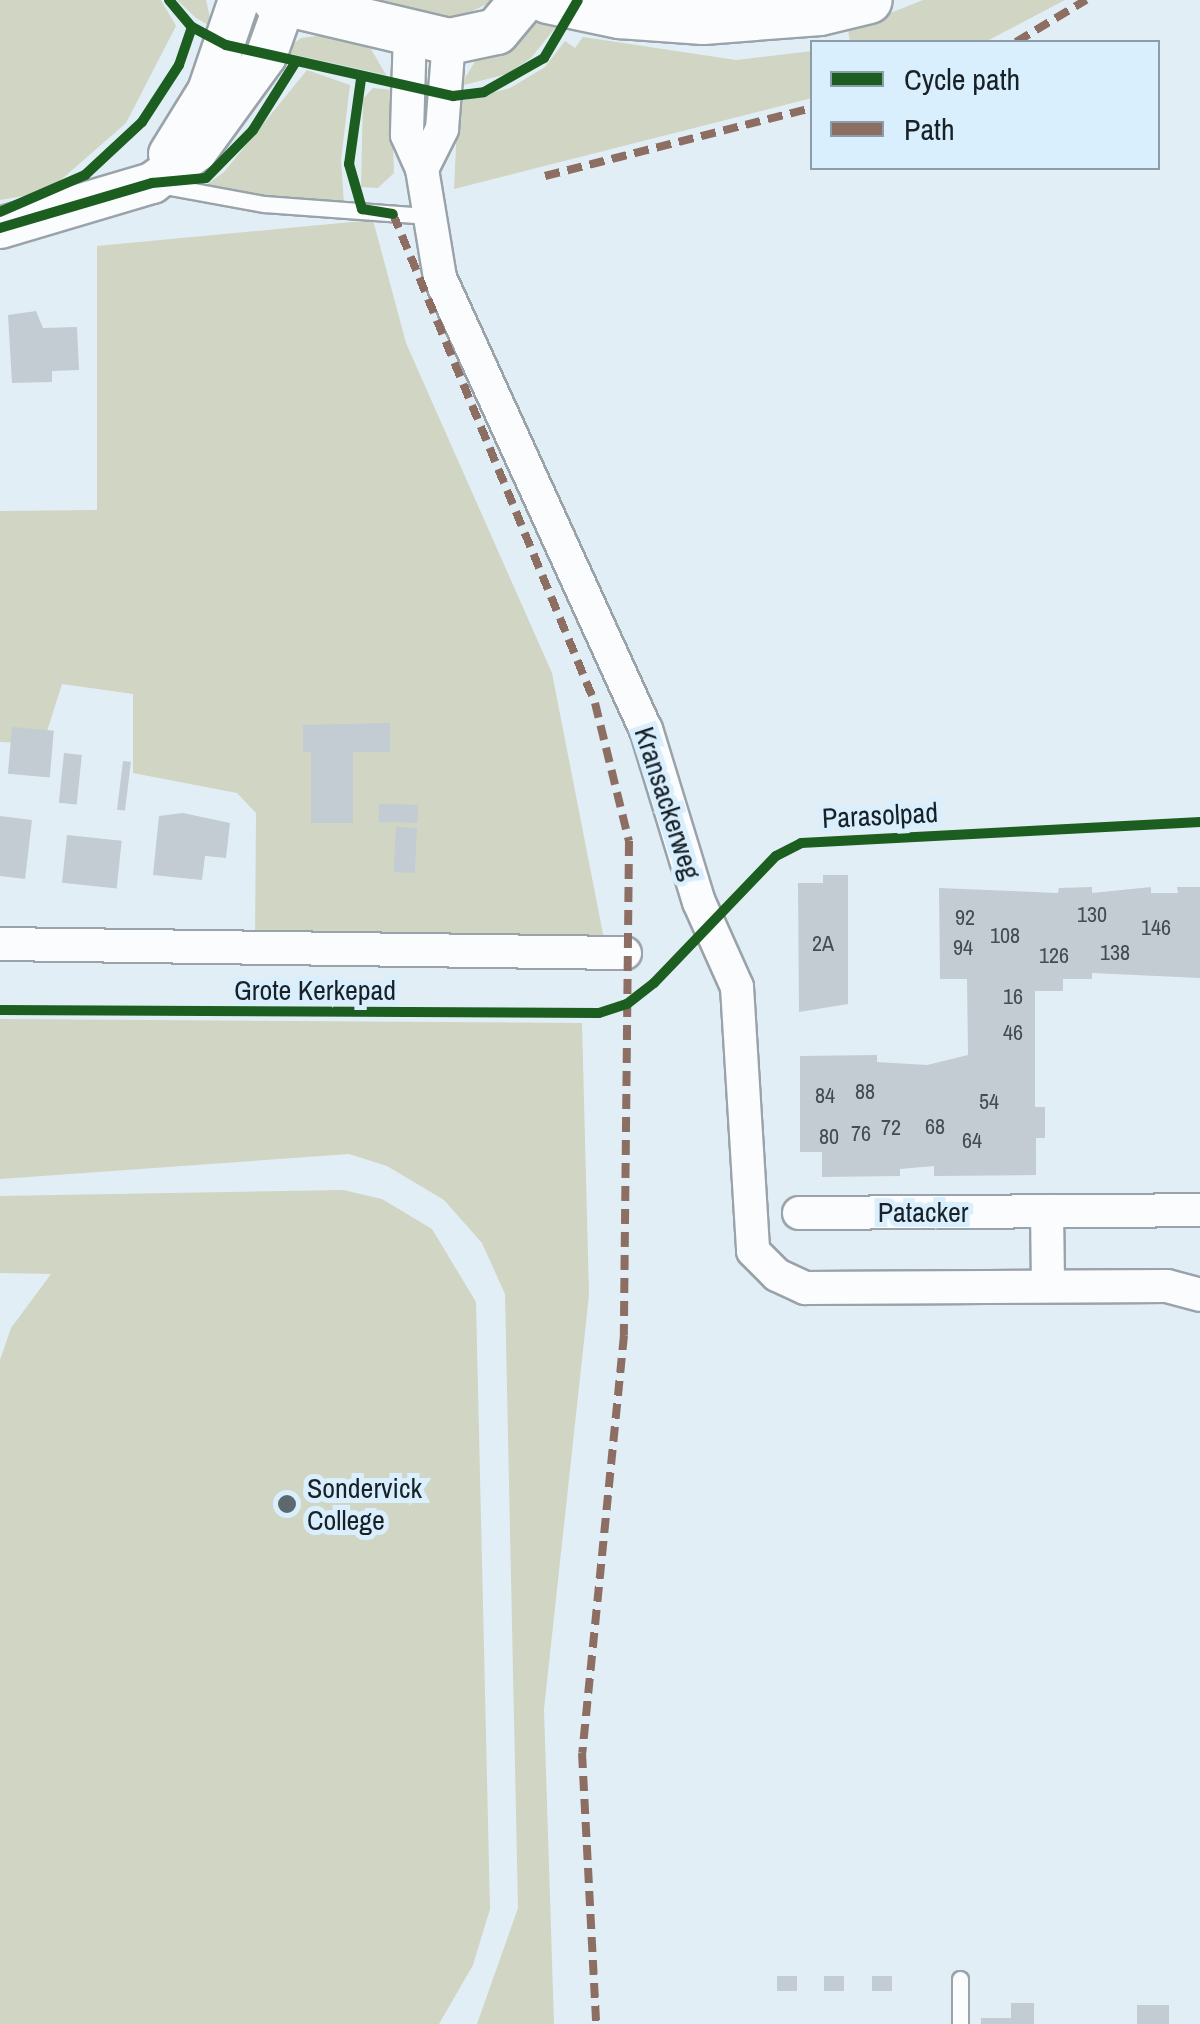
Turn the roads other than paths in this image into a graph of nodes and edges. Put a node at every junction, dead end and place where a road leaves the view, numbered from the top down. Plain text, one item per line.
1 (239, 0) edge
2 (522, 0) edge
3 (546, 0) edge
4 (868, 0) edge
5 (280, 1) edge
6 (430, 36) junction
7 (152, 183) junction
8 (426, 216) junction
9 (0, 228) edge
10 (0, 944) edge
11 (624, 953) dead end
12 (1200, 1210) edge
13 (1047, 1211) junction
14 (799, 1213) dead end
15 (1048, 1286) junction
16 (1200, 1295) edge
17 (960, 1979) dead end
18 (960, 2024) edge

1 - 7 street
2 - 6 main road
3 - 4 main road
5 - 6 main road
5 - 7 street
6 - 8 street, Kransackerweg
7 - 8 lane
7 - 9 street
8 - 15 street, Kransackerweg
10 - 11 street, Grote Kerkepad
12 - 13 street, Patacker
13 - 14 street, Patacker
13 - 15 street
15 - 16 street, Kransackerweg
17 - 18 lane

